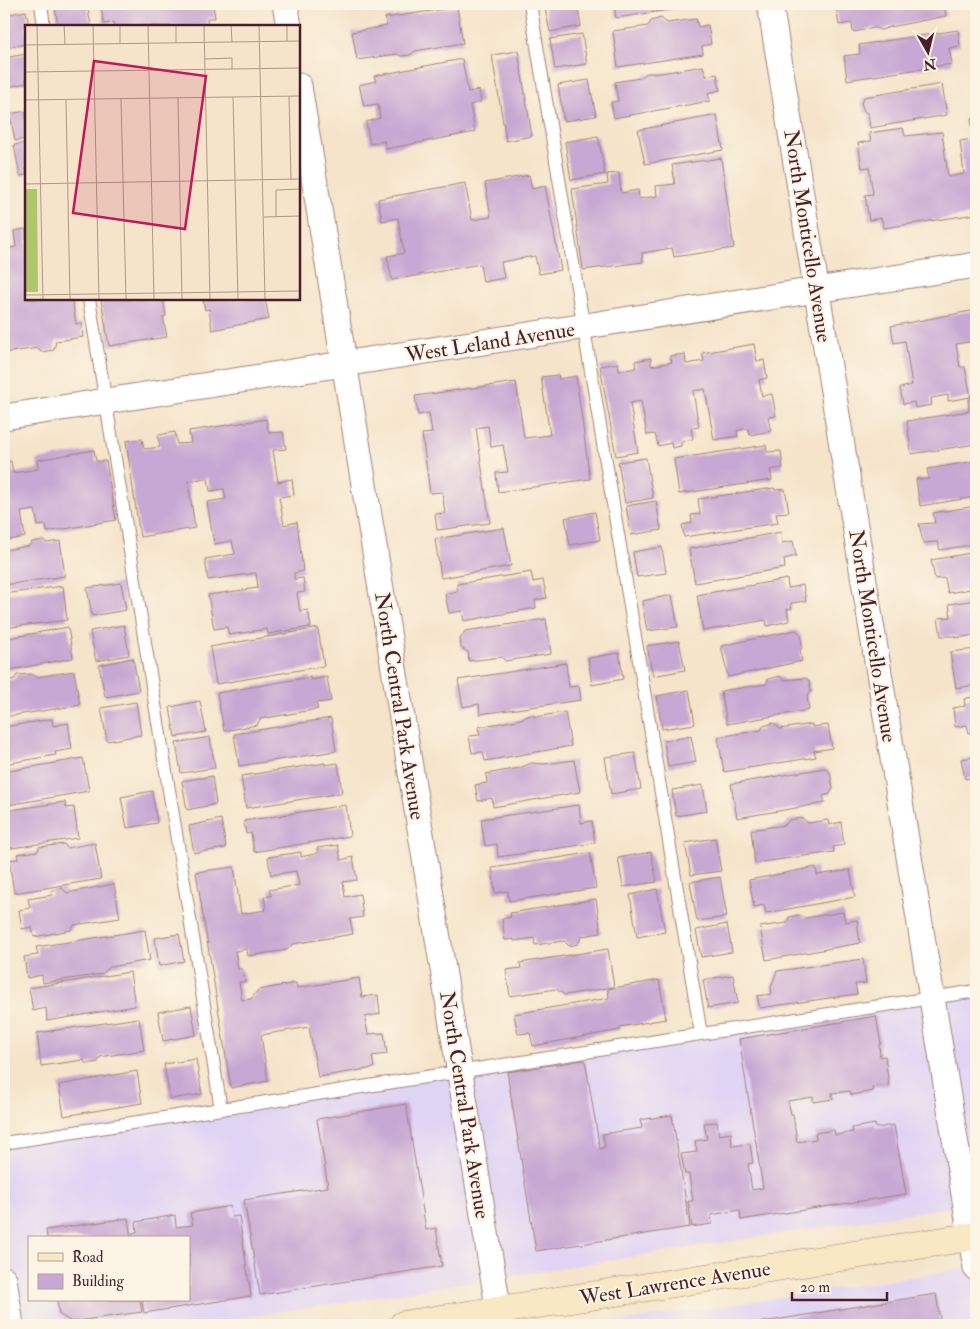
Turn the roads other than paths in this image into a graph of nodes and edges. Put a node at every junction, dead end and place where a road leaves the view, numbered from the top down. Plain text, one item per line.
1 (41, 4) edge
2 (285, 4) edge
3 (530, 4) edge
4 (770, 4) edge
5 (44, 25) edge
6 (289, 25) edge
7 (300, 92) edge
8 (976, 265) edge
9 (817, 290) junction
10 (89, 300) edge
11 (583, 327) junction
12 (344, 365) junction
13 (105, 402) junction
14 (4, 417) edge
15 (976, 991) edge
16 (932, 998) junction
17 (701, 1034) junction
18 (460, 1072) junction
19 (221, 1109) junction
20 (4, 1143) edge
21 (974, 1236) edge
22 (976, 1268) edge
23 (4, 1278) edge
24 (500, 1318) edge
25 (11, 1325) edge
26 (403, 1325) edge

1 - 5 lane
2 - 6 street
3 - 11 lane
4 - 9 street, North Monticello Avenue
7 - 12 street, North Central Park Avenue
8 - 9 street, West Leland Avenue
9 - 11 street, West Leland Avenue
9 - 16 street, North Monticello Avenue
10 - 13 lane
11 - 12 street, West Leland Avenue
11 - 17 lane
12 - 13 street, West Leland Avenue
12 - 18 street, North Central Park Avenue
13 - 14 street, West Leland Avenue
13 - 19 lane
15 - 16 lane
16 - 17 lane
16 - 21 street, North Monticello Avenue
17 - 18 lane
18 - 19 lane
18 - 24 street, North Central Park Avenue
19 - 20 lane
21 - 22 street, North Monticello Avenue
21 - 24 main road, West Lawrence Avenue
23 - 25 street
24 - 26 main road, West Lawrence Avenue

